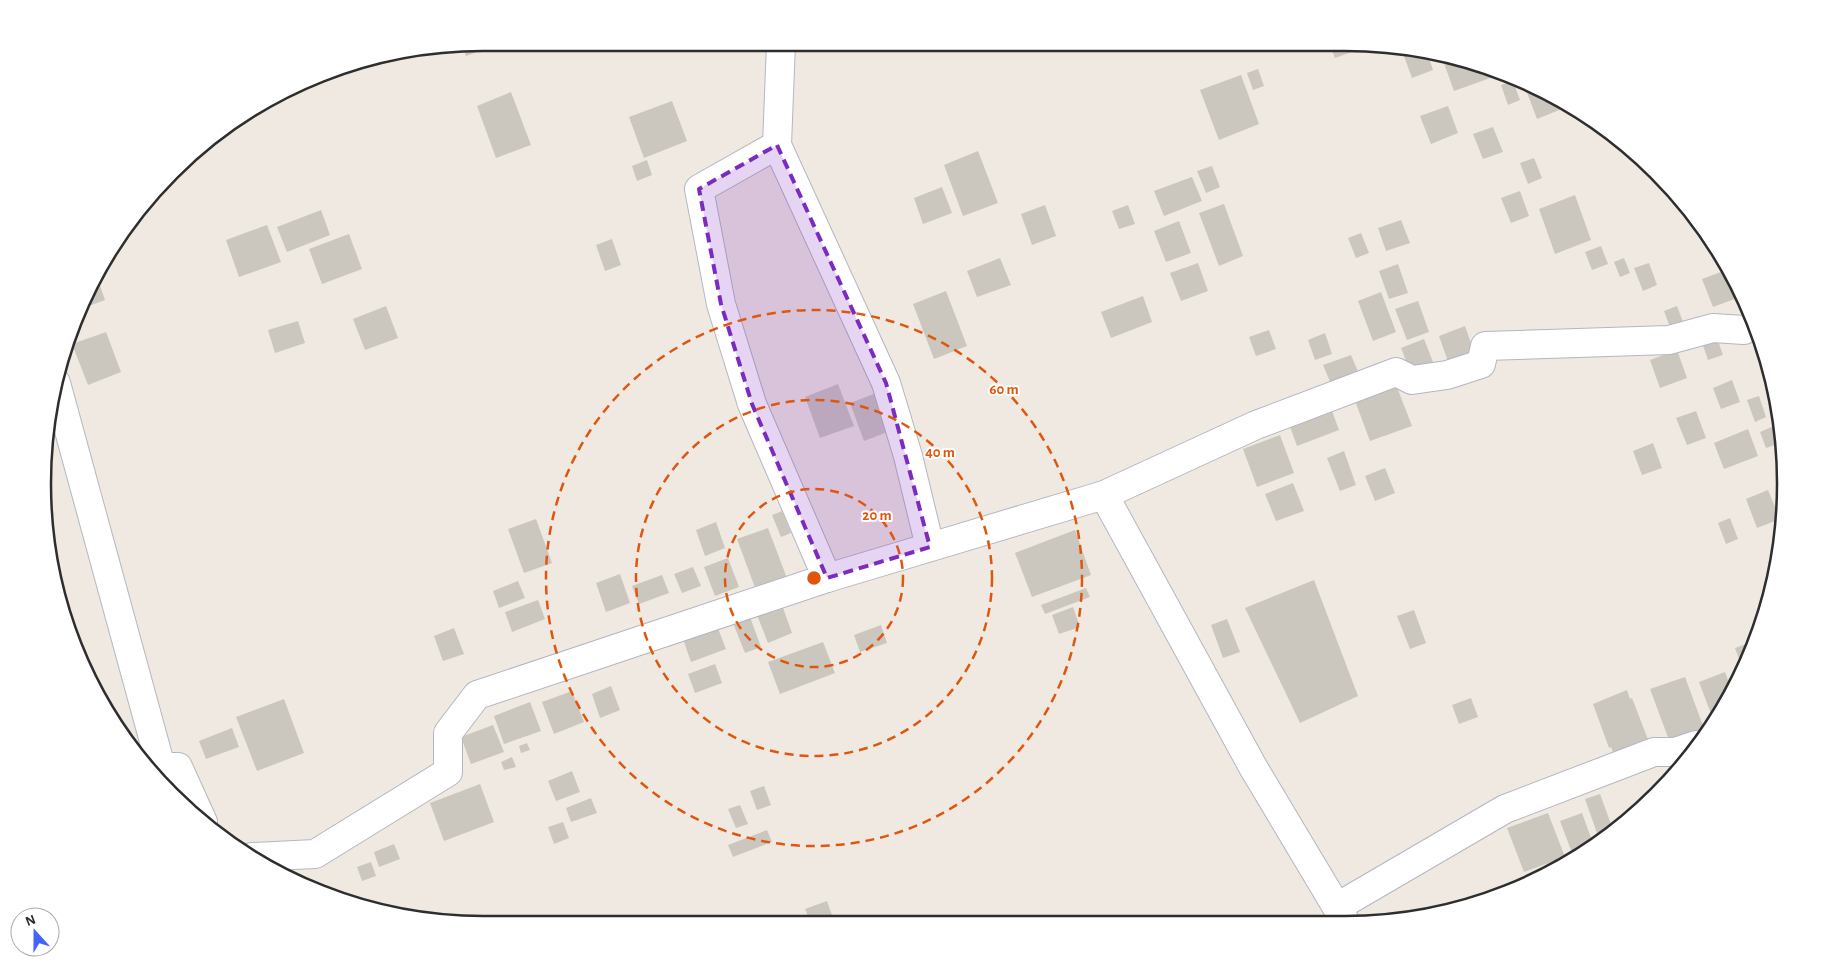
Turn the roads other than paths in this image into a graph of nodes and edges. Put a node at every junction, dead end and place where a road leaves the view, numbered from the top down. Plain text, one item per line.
1 (781, 51) edge
2 (777, 144) junction
3 (1744, 330) dead end
4 (60, 398) edge
5 (1104, 495) junction
6 (930, 547) junction
7 (827, 578) junction
8 (1686, 748) edge
9 (150, 758) edge
10 (159, 769) edge
11 (196, 806) edge
12 (264, 856) edge
13 (1341, 914) edge

1 - 2 street
2 - 6 street
2 - 7 street
3 - 5 street
4 - 9 street
5 - 6 street
5 - 13 street
6 - 7 street
7 - 12 street
8 - 13 street
10 - 11 street

